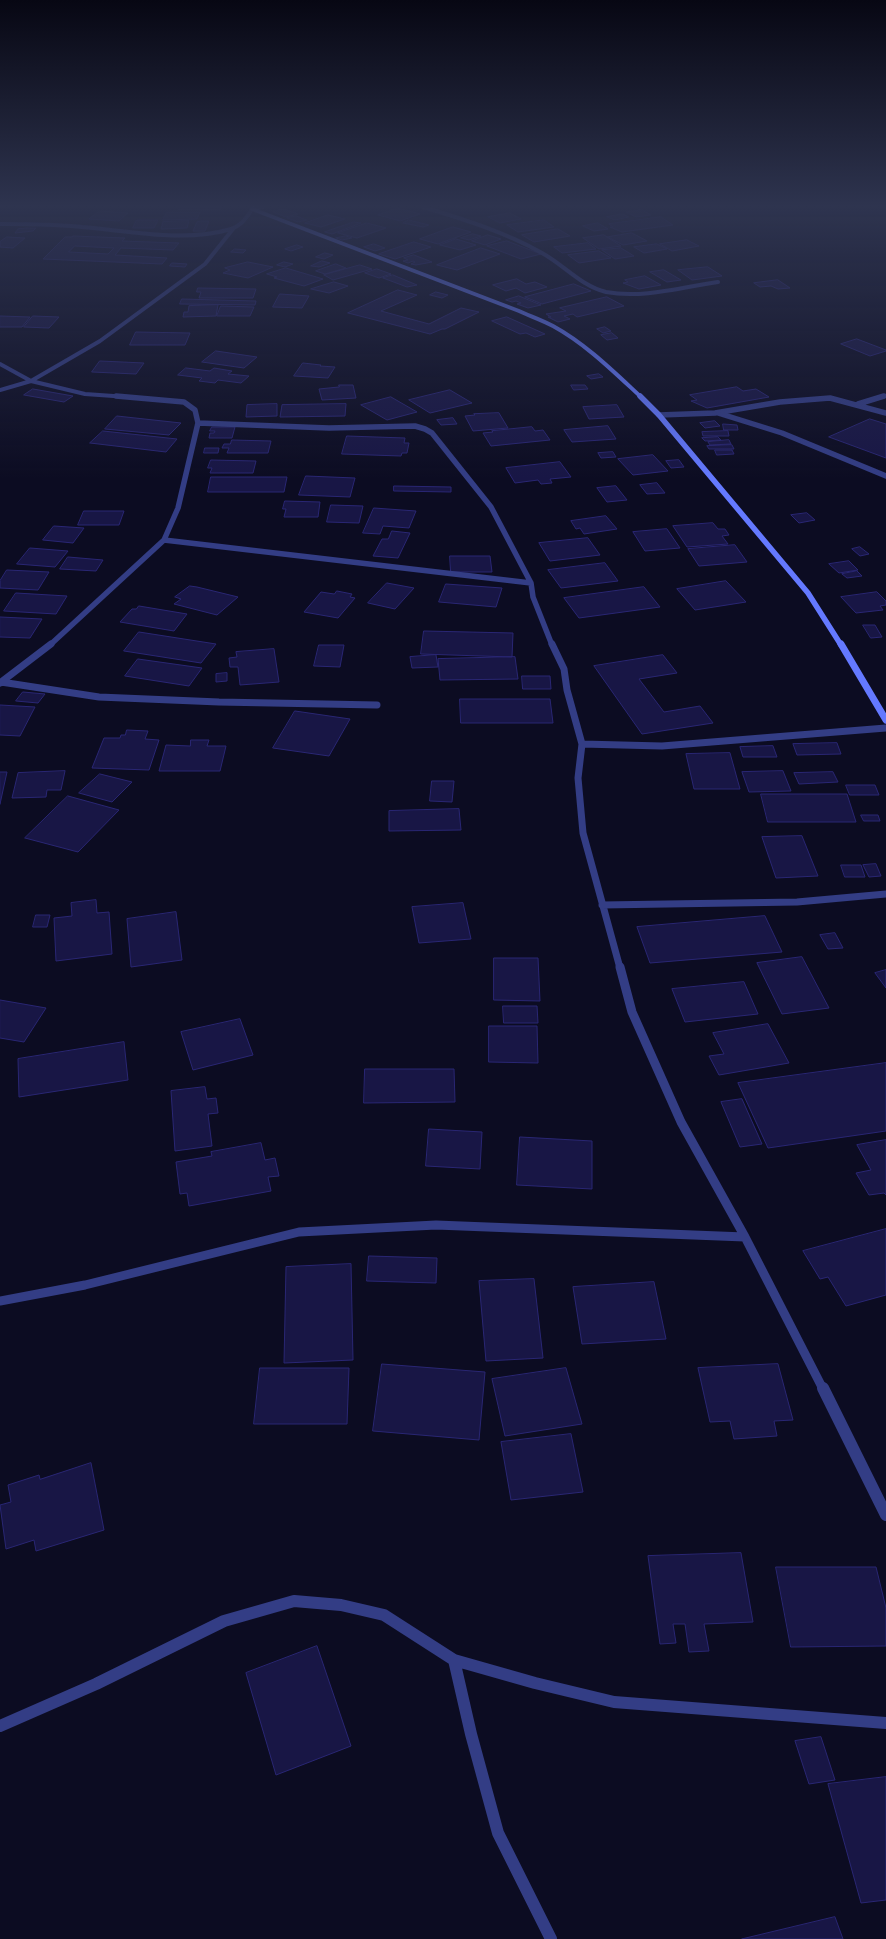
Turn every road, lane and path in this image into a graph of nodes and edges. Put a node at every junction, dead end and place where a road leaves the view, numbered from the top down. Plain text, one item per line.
1 (159, 297) edge
2 (484, 297) edge
3 (0, 364) edge
4 (31, 381) junction
5 (0, 390) edge
6 (886, 396) edge
7 (857, 404) junction
8 (715, 412) junction
9 (886, 413) edge
10 (659, 414) junction
11 (198, 424) junction
12 (886, 476) edge
13 (164, 540) junction
14 (531, 583) junction
15 (0, 683) edge
16 (377, 705) dead end
17 (886, 720) edge
18 (886, 728) edge
19 (582, 744) junction
20 (886, 894) edge
21 (602, 905) junction
22 (745, 1236) junction
23 (0, 1302) edge
24 (886, 1515) edge
25 (454, 1660) junction
26 (886, 1723) edge
27 (0, 1726) edge
28 (551, 1939) edge

1 - 4 street
2 - 10 street
3 - 4 street
4 - 5 street
4 - 11 street
6 - 7 street
7 - 8 street
7 - 9 street
8 - 10 street
8 - 12 street
10 - 17 street
11 - 13 street
11 - 14 street
13 - 14 street
13 - 15 street
14 - 19 street
15 - 16 street
18 - 19 street
19 - 21 street
20 - 21 street
21 - 22 street
22 - 23 street
22 - 24 street
25 - 26 street
25 - 27 street
25 - 28 street

